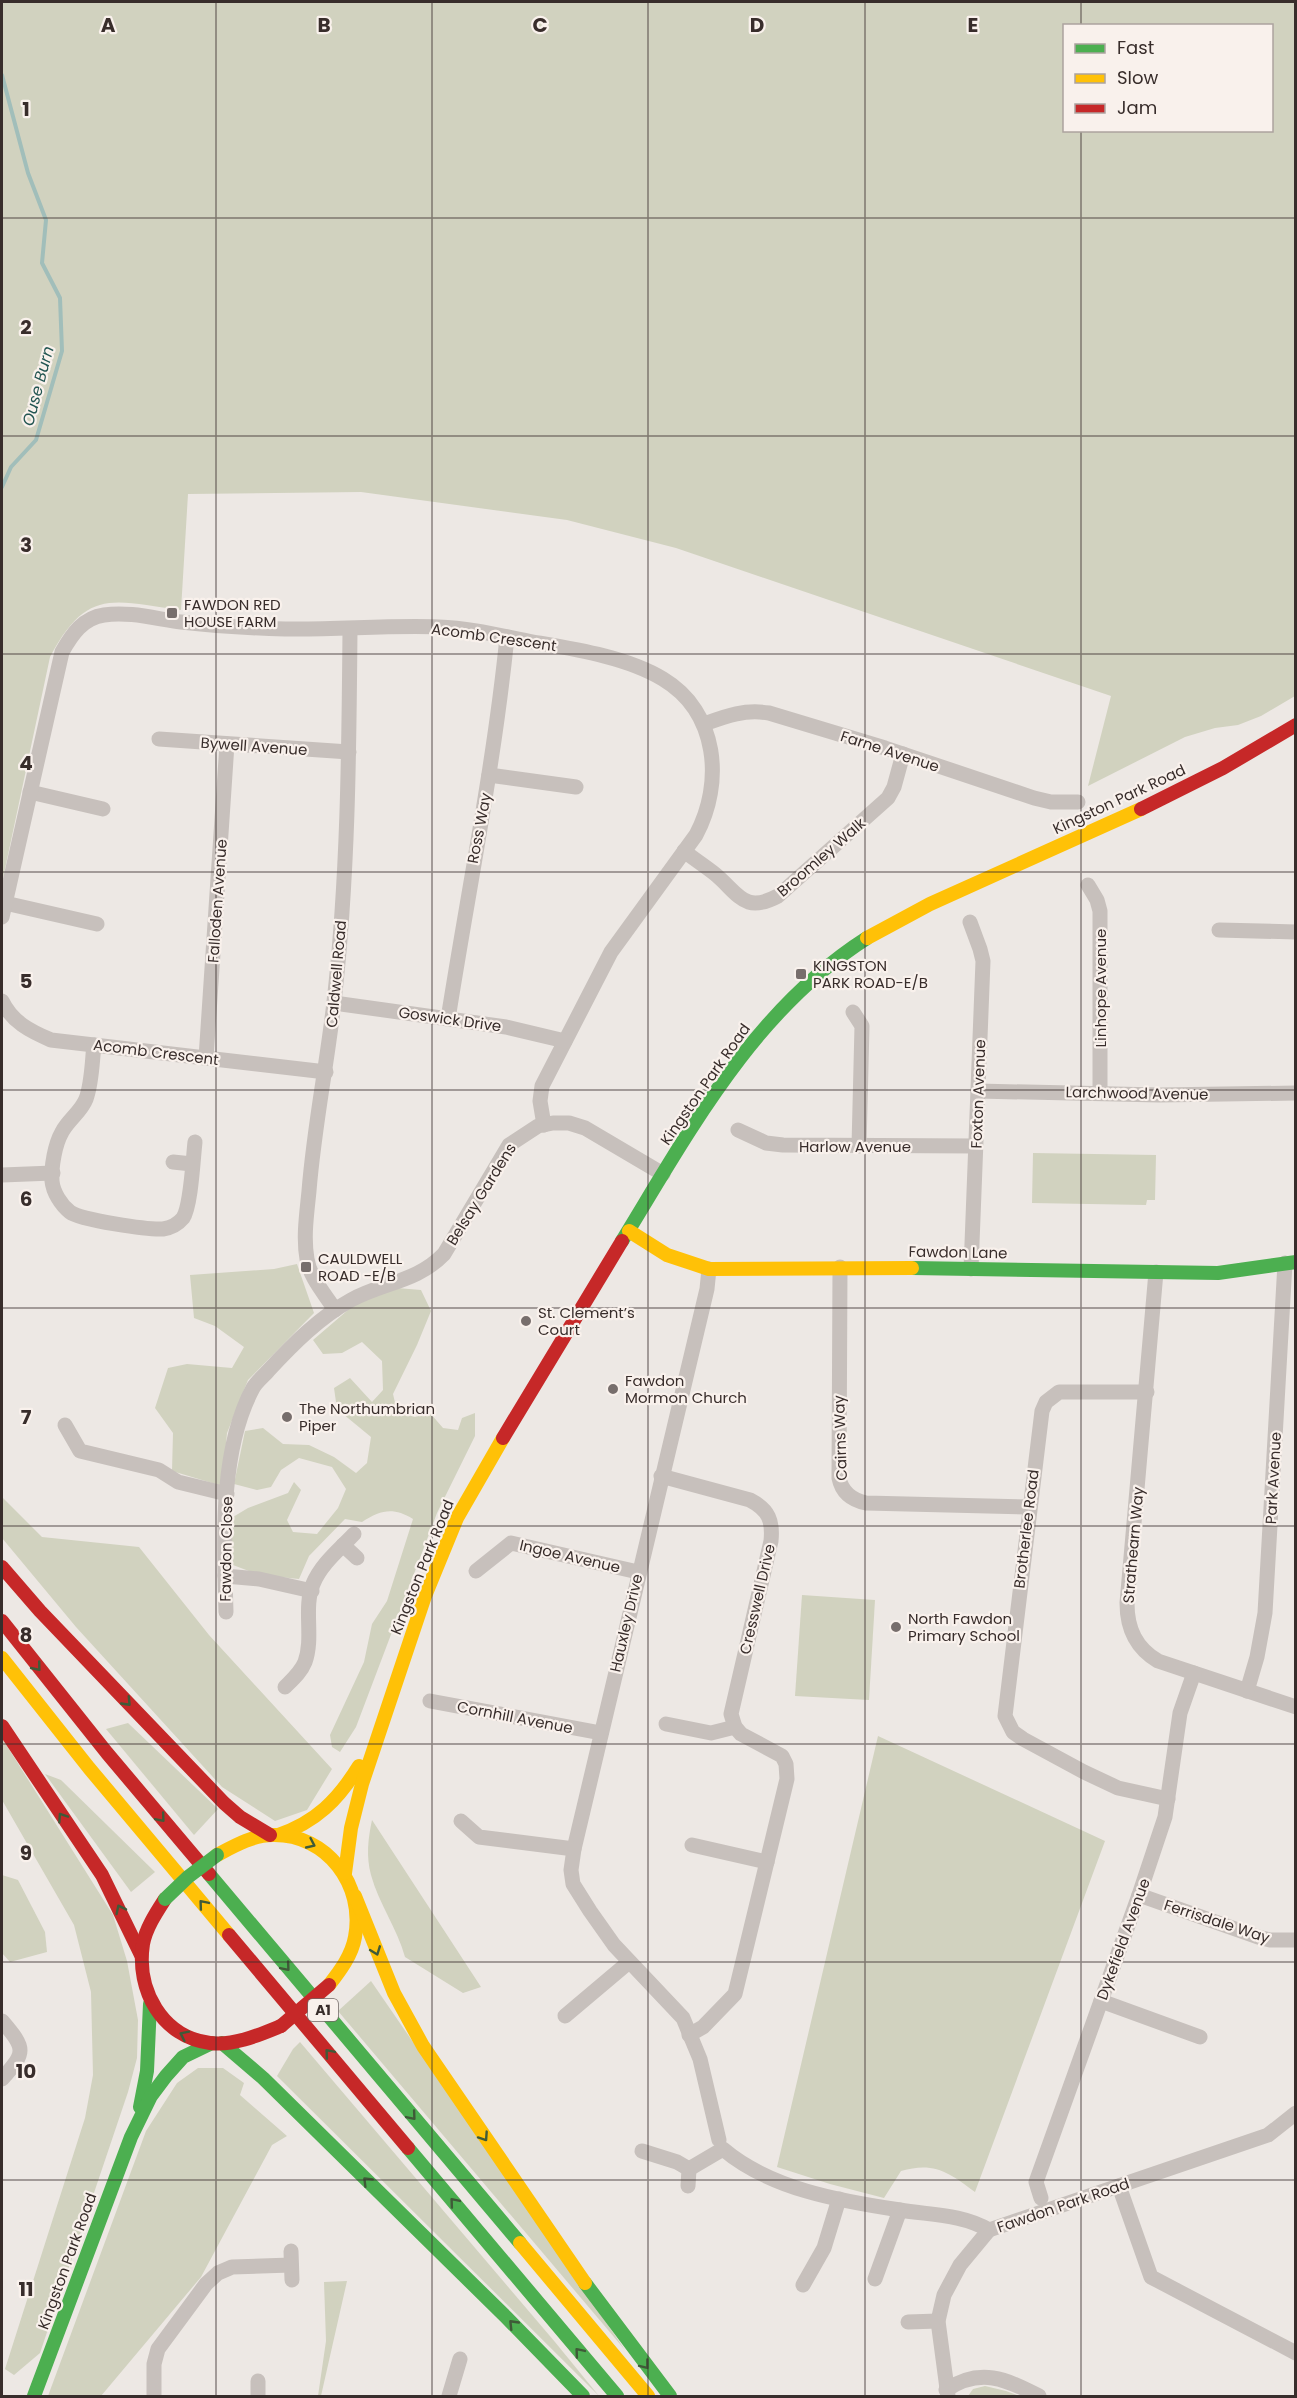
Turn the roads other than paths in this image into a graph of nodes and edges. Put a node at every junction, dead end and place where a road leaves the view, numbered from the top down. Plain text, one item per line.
1 (350, 629) junction
2 (507, 637) junction
3 (704, 724) junction
4 (1296, 725) edge
5 (159, 739) dead end
6 (228, 744) junction
7 (350, 752) junction
8 (903, 754) junction
9 (489, 775) junction
10 (576, 787) dead end
11 (30, 792) junction
12 (1078, 802) dead end
13 (103, 809) dead end
14 (684, 851) junction
15 (1088, 885) dead end
16 (3, 910) edge
17 (970, 922) dead end
18 (97, 924) dead end
19 (1219, 930) dead end
20 (1296, 932) edge
21 (334, 1003) junction
22 (853, 1012) dead end
23 (4, 1013) edge
24 (448, 1019) junction
25 (565, 1041) junction
26 (94, 1045) junction
27 (206, 1058) junction
28 (326, 1072) junction
29 (978, 1091) junction
30 (1100, 1093) junction
31 (1296, 1093) edge
32 (544, 1125) junction
33 (738, 1130) dead end
34 (195, 1142) dead end
35 (859, 1146) junction
36 (976, 1146) junction
37 (173, 1162) dead end
38 (192, 1164) junction
39 (53, 1173) junction
40 (663, 1174) junction
41 (2, 1175) edge
42 (629, 1231) junction
43 (1290, 1262) edge
44 (840, 1267) junction
45 (709, 1269) junction
46 (971, 1269) junction
47 (1156, 1272) junction
48 (335, 1310) junction
49 (1147, 1392) junction
50 (65, 1425) dead end
51 (661, 1476) junction
52 (226, 1494) junction
53 (1029, 1507) junction
54 (357, 1558) dead end
55 (2, 1567) edge
56 (476, 1571) dead end
57 (638, 1572) junction
58 (225, 1576) junction
59 (312, 1591) junction
60 (226, 1612) dead end
61 (2, 1621) edge
62 (2, 1658) edge
63 (1194, 1673) junction
64 (285, 1687) dead end
65 (1247, 1691) junction
66 (430, 1701) dead end
67 (1296, 1707) edge
68 (666, 1724) dead end
69 (2, 1725) edge
70 (735, 1727) junction
71 (601, 1733) junction
72 (377, 1736) junction
73 (1168, 1799) junction
74 (461, 1821) dead end
75 (274, 1835) junction
76 (692, 1844) dead end
77 (574, 1849) junction
78 (767, 1862) junction
79 (345, 1873) junction
80 (1139, 1895) junction
81 (355, 1896) junction
82 (1296, 1940) edge
83 (141, 1955) junction
84 (629, 1962) junction
85 (1101, 2001) junction
86 (150, 2004) junction
87 (565, 2016) dead end
88 (2, 2021) edge
89 (689, 2035) junction
90 (1200, 2037) dead end
91 (217, 2043) junction
92 (2, 2079) edge
93 (1296, 2113) edge
94 (131, 2137) junction
95 (721, 2144) junction
96 (642, 2151) dead end
97 (690, 2169) junction
98 (688, 2186) dead end
99 (1119, 2186) junction
100 (1041, 2198) dead end
101 (838, 2199) junction
102 (900, 2210) junction
103 (989, 2230) junction
104 (291, 2265) dead end
105 (875, 2279) dead end
106 (803, 2285) dead end
107 (938, 2320) junction
108 (908, 2322) dead end
109 (1296, 2353) edge
110 (460, 2359) dead end
111 (258, 2381) dead end
112 (947, 2393) edge
113 (34, 2397) edge
114 (154, 2397) edge
115 (258, 2397) edge
116 (449, 2397) edge
117 (583, 2397) edge
118 (617, 2397) edge
119 (648, 2397) edge
120 (670, 2397) edge
121 (1039, 2397) edge

1 - 2 street, Acomb Crescent
1 - 7 street, Caldwell Road
1 - 11 street, Acomb Crescent
2 - 3 street, Acomb Crescent
2 - 9 street, Ross Way
3 - 8 street, Farne Avenue
3 - 14 street, Acomb Crescent
4 - 40 main road, Kingston Park Road
5 - 6 street, Bywell Avenue
6 - 7 street, Bywell Avenue
6 - 27 street, Falloden Avenue
7 - 21 street, Caldwell Road
8 - 12 street, Farne Avenue
8 - 14 street, Broomley Walk
9 - 10 street
9 - 24 street, Ross Way
11 - 13 street
11 - 16 street, Acomb Crescent
14 - 25 street, Acomb Crescent
15 - 30 street, Linhope Avenue
16 - 18 street
17 - 29 street, Foxton Avenue
19 - 20 street
21 - 24 street, Goswick Drive
21 - 28 street, Caldwell Road
22 - 35 street
23 - 26 street, Acomb Crescent
24 - 25 street, Goswick Drive
25 - 32 street, Acomb Crescent
26 - 27 street, Acomb Crescent
26 - 39 street
27 - 28 street, Acomb Crescent
28 - 48 street, Caldwell Road
29 - 30 street, Larchwood Avenue
29 - 36 street, Foxton Avenue
30 - 31 street, Larchwood Avenue
32 - 40 street, Belsay Gardens
32 - 48 street, Belsay Gardens
33 - 35 street, Harlow Avenue
34 - 38 street
35 - 36 street, Harlow Avenue
36 - 46 street, Foxton Avenue
37 - 38 street
38 - 39 street
39 - 41 street
40 - 42 main road, Kingston Park Road
42 - 45 main road, Fawdon Lane
42 - 72 main road, Kingston Park Road
43 - 47 main road, Fawdon Lane
43 - 65 street, Park Avenue
44 - 45 main road, Fawdon Lane
44 - 46 main road, Fawdon Lane
44 - 53 street, Cairns Way
45 - 51 street, Hauxley Drive
46 - 47 main road, Fawdon Lane
47 - 49 street, Strathearn Way
48 - 52 street, Fawdon Close
49 - 53 street, Brotherlee Road
49 - 63 street, Strathearn Way
50 - 52 street
51 - 57 street, Hauxley Drive
51 - 70 street, Cresswell Drive
52 - 58 street, Fawdon Close
53 - 73 street, Brotherlee Road
54 - 59 street
55 -> 75 main road
56 - 57 street, Ingoe Avenue
57 - 71 street, Hauxley Drive
58 - 59 street
58 - 60 street, Fawdon Close
59 - 64 street
61 -> 119 main road, A1
118 -> 62 main road, A1
63 - 65 street, Strathearn Way
63 - 73 street, Dykefield Avenue
65 - 67 street, Strathearn Way
66 - 71 street, Cornhill Avenue
68 - 70 street
83 -> 69 main road
70 - 78 street
71 - 77 street, Hauxley Drive
72 - 75 main road, Kingston Park Road
72 - 79 main road, Kingston Park Road
73 - 80 street, Dykefield Avenue
74 - 77 street
75 -> 79 main road
75 - 83 main road, bridge
76 - 78 street
77 - 84 street, Hauxley Drive
78 - 89 street
79 - 81 main road
80 - 82 street, Ferrisdale Way
80 - 85 street, Dykefield Avenue
81 - 91 main road, bridge
81 -> 120 main road
83 - 86 main road
84 - 87 street
84 - 89 street, Hauxley Drive
85 - 90 street
85 - 100 street, Dykefield Avenue
91 -> 86 main road
86 - 94 main road, Kingston Park Road
88 - 92 street
89 - 95 street, Hauxley Drive
91 - 94 main road, Kingston Park Road
117 -> 91 main road
93 - 99 street, Fawdon Park Road
94 - 113 main road, Kingston Park Road
95 - 97 street
95 - 101 street, Fawdon Park Road
96 - 97 street
97 - 98 street
99 - 103 street, Fawdon Park Road
99 - 109 street
101 - 102 street, Fawdon Park Road
101 - 106 street
102 - 103 street, Fawdon Park Road
102 - 105 street
103 - 107 street
104 - 114 street
107 - 108 street
107 - 112 street
110 - 116 street
111 - 115 street
112 - 121 street

